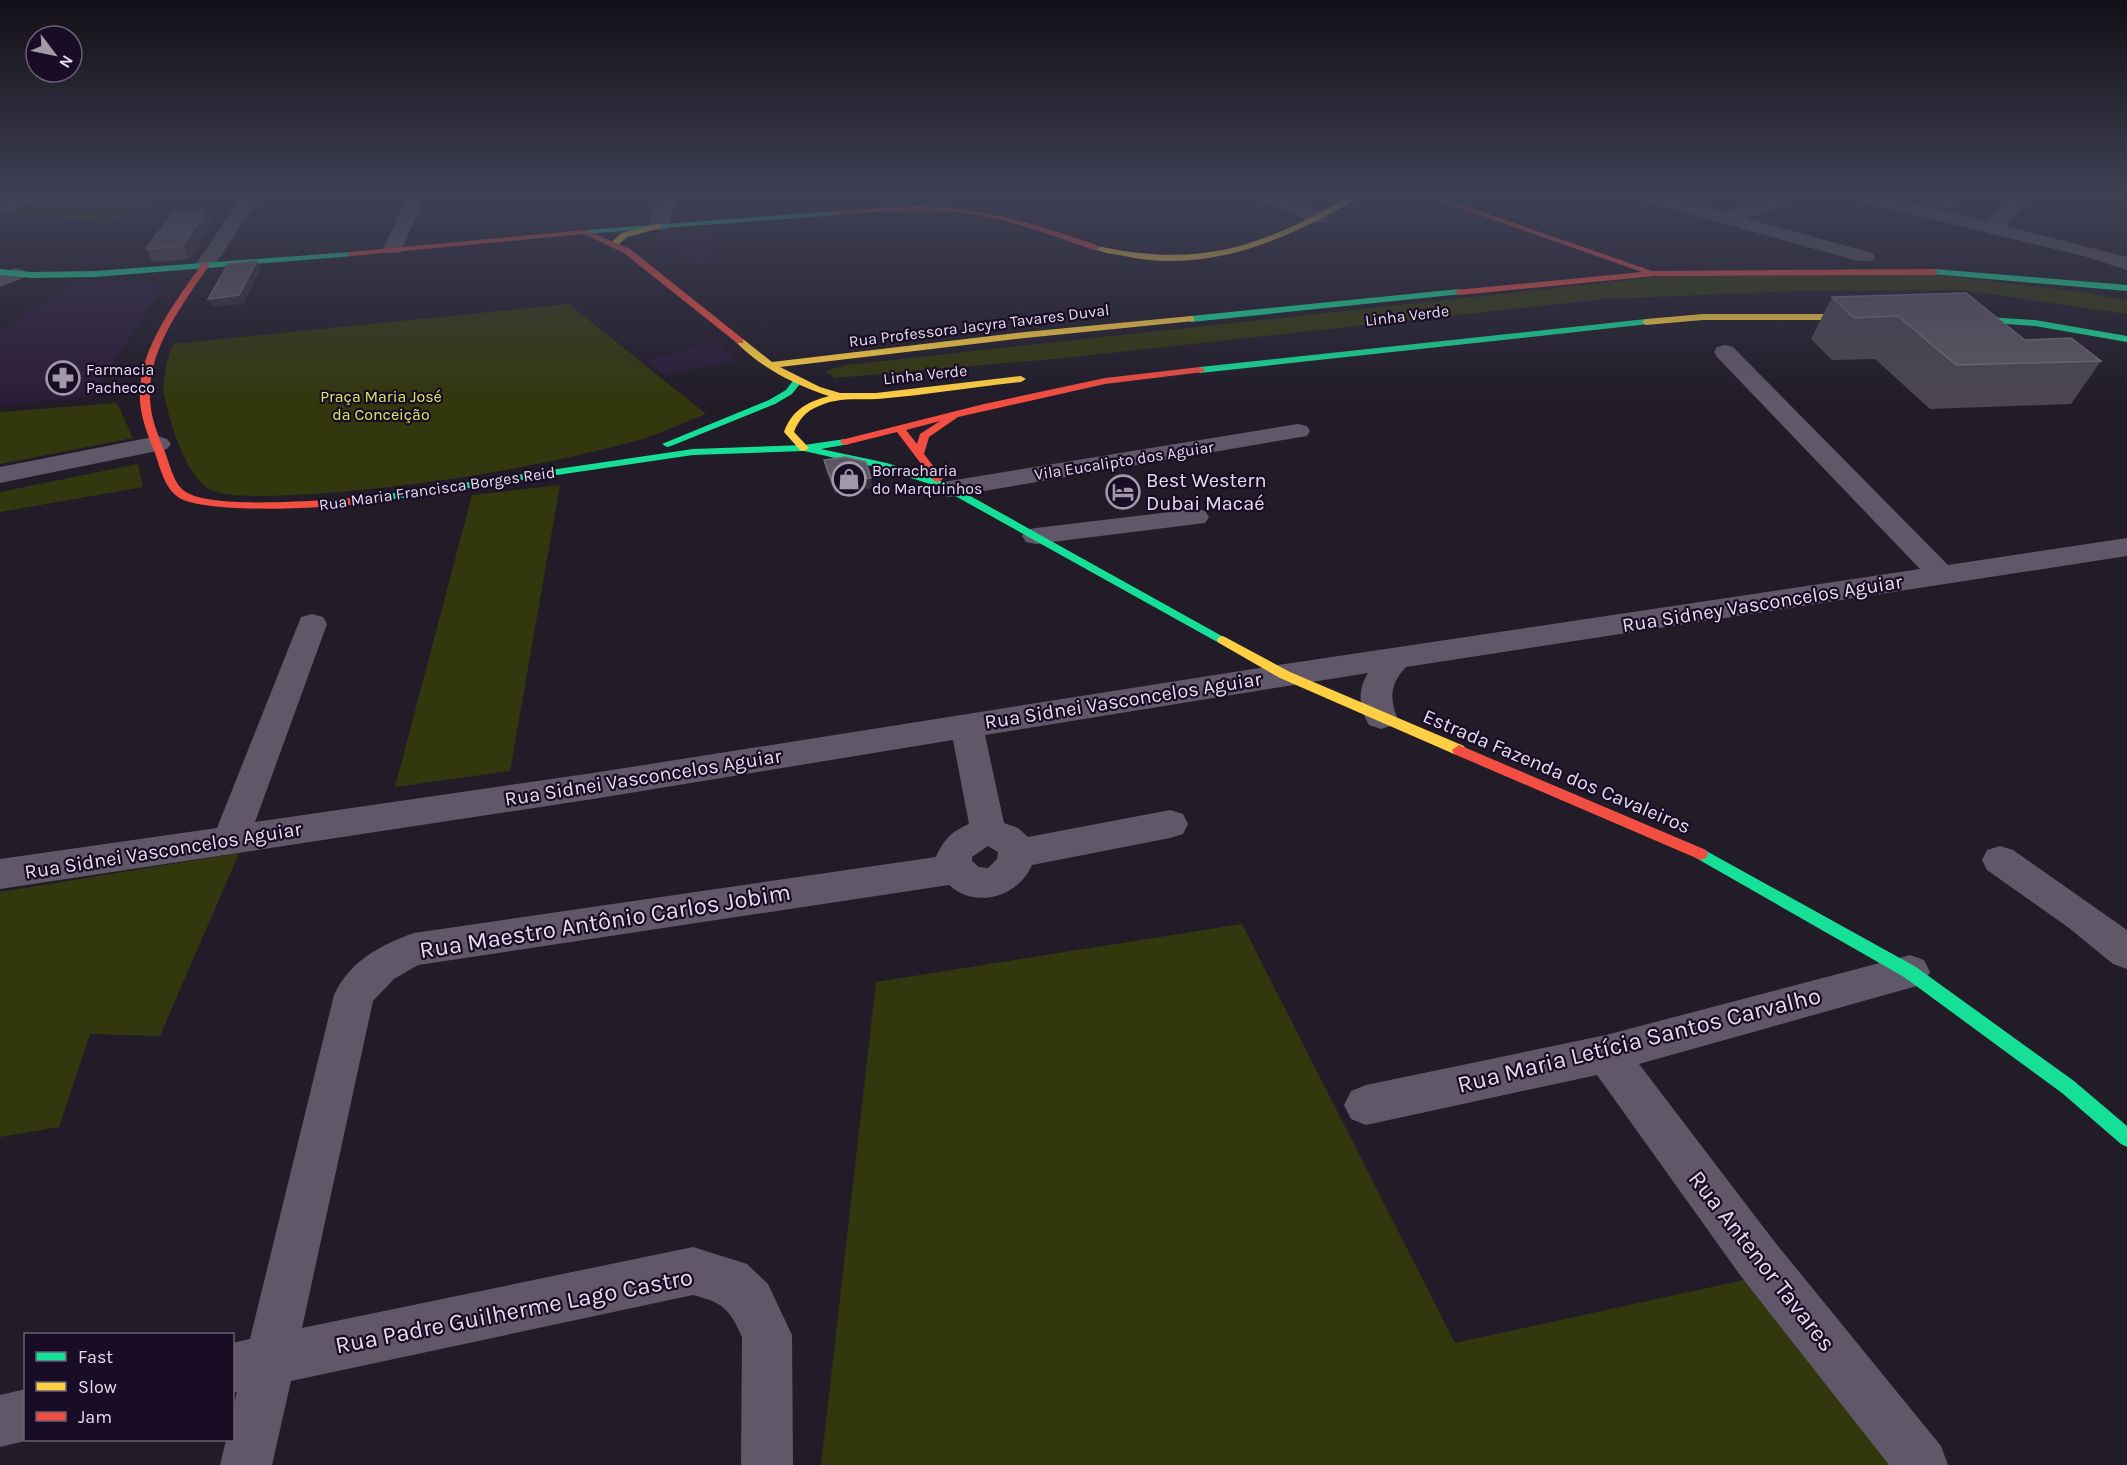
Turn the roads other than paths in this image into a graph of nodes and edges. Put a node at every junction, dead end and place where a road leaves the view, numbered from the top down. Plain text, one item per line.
1 (236, 263) edge
2 (251, 263) edge
3 (643, 263) edge
4 (1627, 263) edge
5 (206, 264) junction
6 (1870, 264) joint
7 (1655, 273) junction
8 (5, 276) edge
9 (193, 284) junction
10 (2127, 288) edge
11 (1992, 306) dead end
12 (1881, 317) edge
13 (1947, 318) edge
14 (2127, 328) edge
15 (2127, 339) edge
16 (1267, 349) dead end
17 (1725, 352) dead end
18 (770, 366) junction
19 (1077, 372) dead end
20 (1029, 378) dead end
21 (798, 380) junction
22 (839, 396) junction
23 (984, 407) junction
24 (899, 428) junction
25 (1298, 431) dead end
26 (158, 444) junction
27 (804, 448) junction
28 (920, 453) junction
29 (600, 465) junction
30 (0, 475) edge
31 (946, 487) junction
32 (1195, 517) dead end
33 (1036, 536) junction
34 (2115, 549) edge
35 (2127, 567) edge
36 (1941, 575) junction
37 (312, 624) dead end
38 (1397, 658) junction
39 (1285, 675) junction
40 (1381, 717) junction
41 (967, 725) junction
42 (1170, 824) dead end
43 (988, 832) junction
44 (231, 838) junction
45 (1018, 853) junction
46 (2000, 860) dead end
47 (956, 869) junction
48 (0, 874) edge
49 (2127, 952) edge
50 (1910, 972) junction
51 (1606, 1054) junction
52 (1366, 1105) dead end
53 (2127, 1138) edge
54 (252, 1364) edge
55 (24, 1416) edge
56 (0, 1421) edge
57 (246, 1465) edge
58 (767, 1465) edge
59 (1922, 1465) edge

1 - 5 main road
2 - 9 main road
3 - 18 main road, Linha Verde
4 - 7 main road
5 - 8 main road
5 - 9 main road, Rua Maria Francisca Borges Reid
6 - 7 main road, Rua Professora Jacyra Tavares Duval
6 - 10 main road, Rua Professora Jacyra Tavares Duval
7 - 18 main road, Rua Professora Jacyra Tavares Duval
9 - 26 main road, Rua Maria Francisca Borges Reid
11 - 14 main road
12 - 23 main road, Linha Verde
13 - 15 main road
16 - 19 main road
17 - 36 street
18 - 21 main road, Linha Verde
20 - 22 main road, Linha Verde
21 - 22 main road, Linha Verde
21 - 29 main road, Rua Maria Francisca Borges Reid
22 - 24 main road, Estrada Fazenda dos Cavaleiros
22 - 27 main road
23 - 24 main road, Linha Verde
23 - 28 main road
24 - 27 main road, Rua Maria Francisca Borges Reid
24 - 28 main road, Estrada Fazenda dos Cavaleiros
25 - 31 street, Vila Eucalipto dos Aguiar
26 - 29 main road, Rua Maria Francisca Borges Reid
26 - 30 street
27 - 29 main road, Rua Maria Francisca Borges Reid
27 - 31 main road, Estrada Fazenda dos Cavaleiros
28 - 31 main road, Estrada Fazenda dos Cavaleiros
31 - 33 main road, Estrada Fazenda dos Cavaleiros
32 - 33 street
33 - 39 main road, Estrada Fazenda dos Cavaleiros
34 - 35 street
34 - 36 street, Rua Sidney Vasconcelos Aguiar
36 - 38 street, Rua Sidney Vasconcelos Aguiar
37 - 44 street
38 - 39 street, Rua Sidney Vasconcelos Aguiar
38 - 40 street
39 - 40 main road, Estrada Fazenda dos Cavaleiros
39 - 41 street, Rua Sidnei Vasconcelos Aguiar
40 - 50 main road, Estrada Fazenda dos Cavaleiros
41 - 43 street
41 - 44 street, Rua Sidnei Vasconcelos Aguiar
42 - 45 street
43 - 45 street
43 - 47 street
44 - 48 street, Rua Sidnei Vasconcelos Aguiar
45 - 47 street
46 - 49 street
47 - 54 street, Rua Maestro Antônio Carlos Jobim
50 - 51 street, Rua Maria Letícia Santos Carvalho
50 - 53 main road, Estrada Fazenda dos Cavaleiros
51 - 52 street, Rua Maria Letícia Santos Carvalho
51 - 59 street, Rua Antenor Tavares
54 - 57 street, Rua Maestro Antônio Carlos Jobim
54 - 58 street, Rua Padre Guilherme Lago Castro
55 - 56 street

